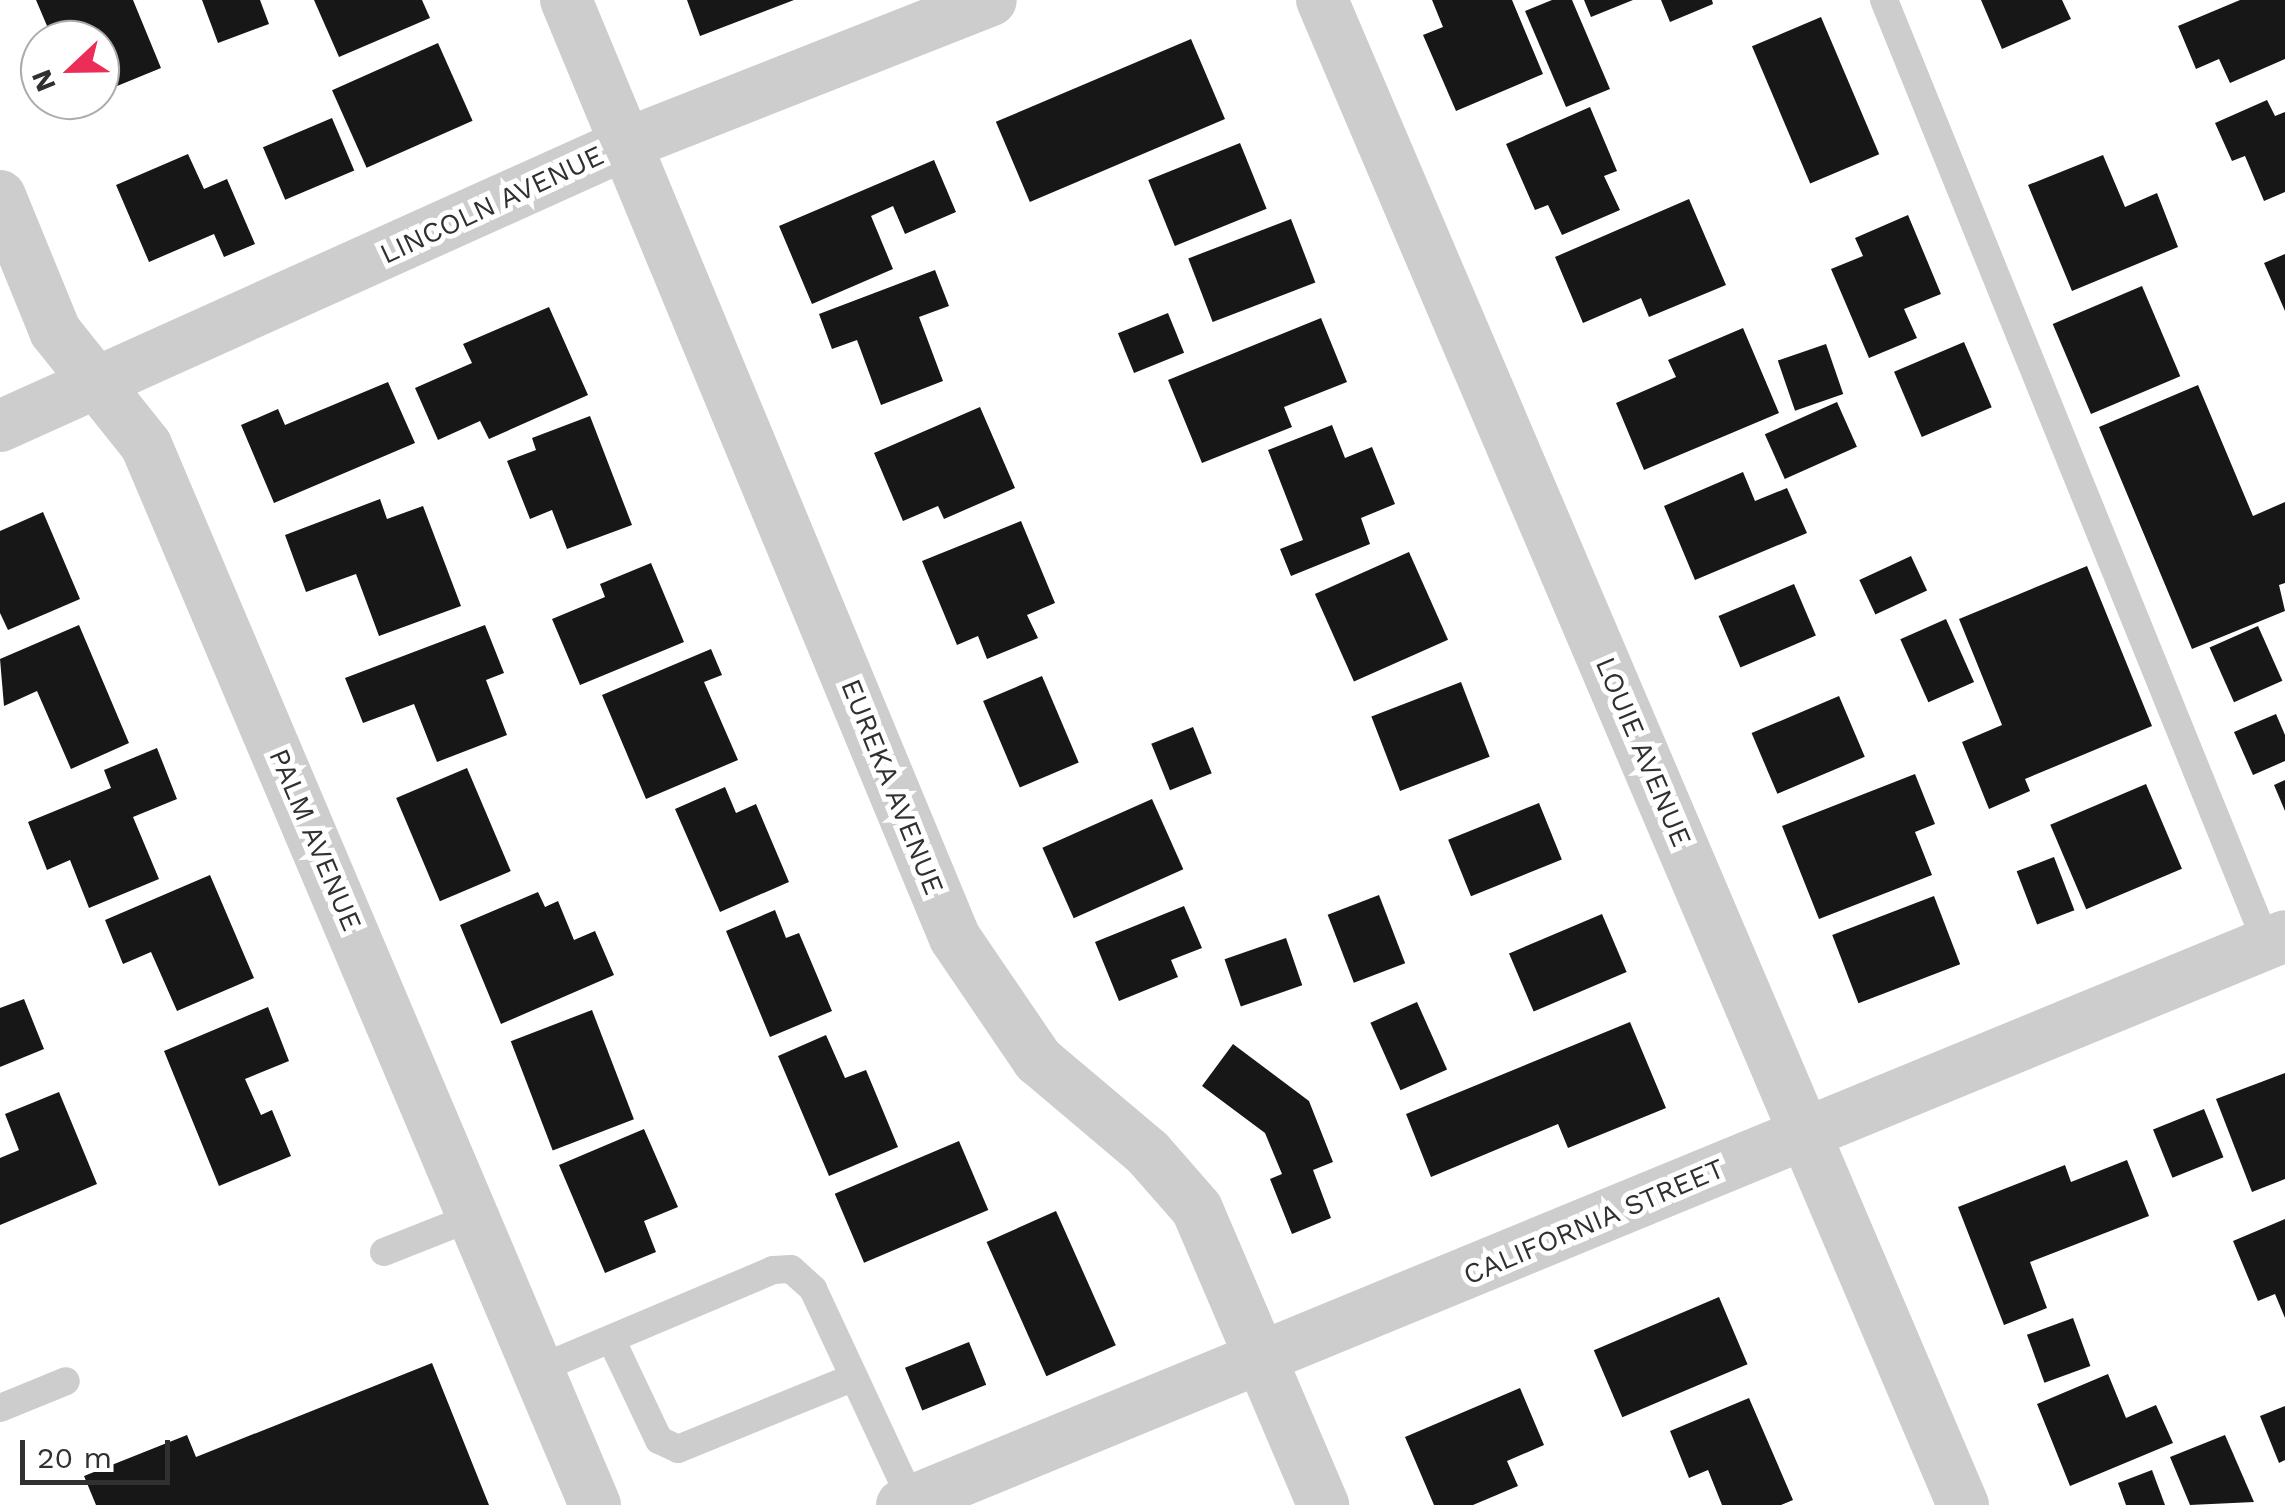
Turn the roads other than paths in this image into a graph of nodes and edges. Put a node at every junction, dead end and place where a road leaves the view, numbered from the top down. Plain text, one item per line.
1 (566, 0) edge
2 (991, 0) edge
3 (1322, 0) edge
4 (1884, 0) edge
5 (626, 144) junction
6 (0, 196) edge
7 (99, 384) junction
8 (0, 426) edge
9 (2276, 940) edge
10 (1806, 1134) junction
11 (475, 1216) junction
12 (384, 1252) dead end
13 (611, 1339) junction
14 (1260, 1360) junction
15 (538, 1369) junction
16 (854, 1377) junction
17 (66, 1381) dead end
18 (0, 1408) edge
19 (907, 1503) edge
20 (595, 1505) edge
21 (1322, 1505) edge
22 (1962, 1505) edge

1 - 5 street, EUREKA AVENUE
2 - 5 street, LINCOLN AVENUE
3 - 10 street, LOUIE AVENUE
4 - 9 lane
5 - 7 street, LINCOLN AVENUE
5 - 14 street, EUREKA AVENUE
6 - 7 street, PALM AVENUE
7 - 8 street, LINCOLN AVENUE
7 - 11 street, PALM AVENUE
9 - 10 street, CALIFORNIA STREET
10 - 14 street, CALIFORNIA STREET
10 - 22 street, LOUIE AVENUE
11 - 12 lane
11 - 15 street, PALM AVENUE
13 - 15 lane
13 - 16 lane
13 - 16 lane
14 - 19 street, CALIFORNIA STREET
14 - 21 street, EUREKA AVENUE
15 - 20 street, PALM AVENUE
16 - 19 lane
17 - 18 lane

